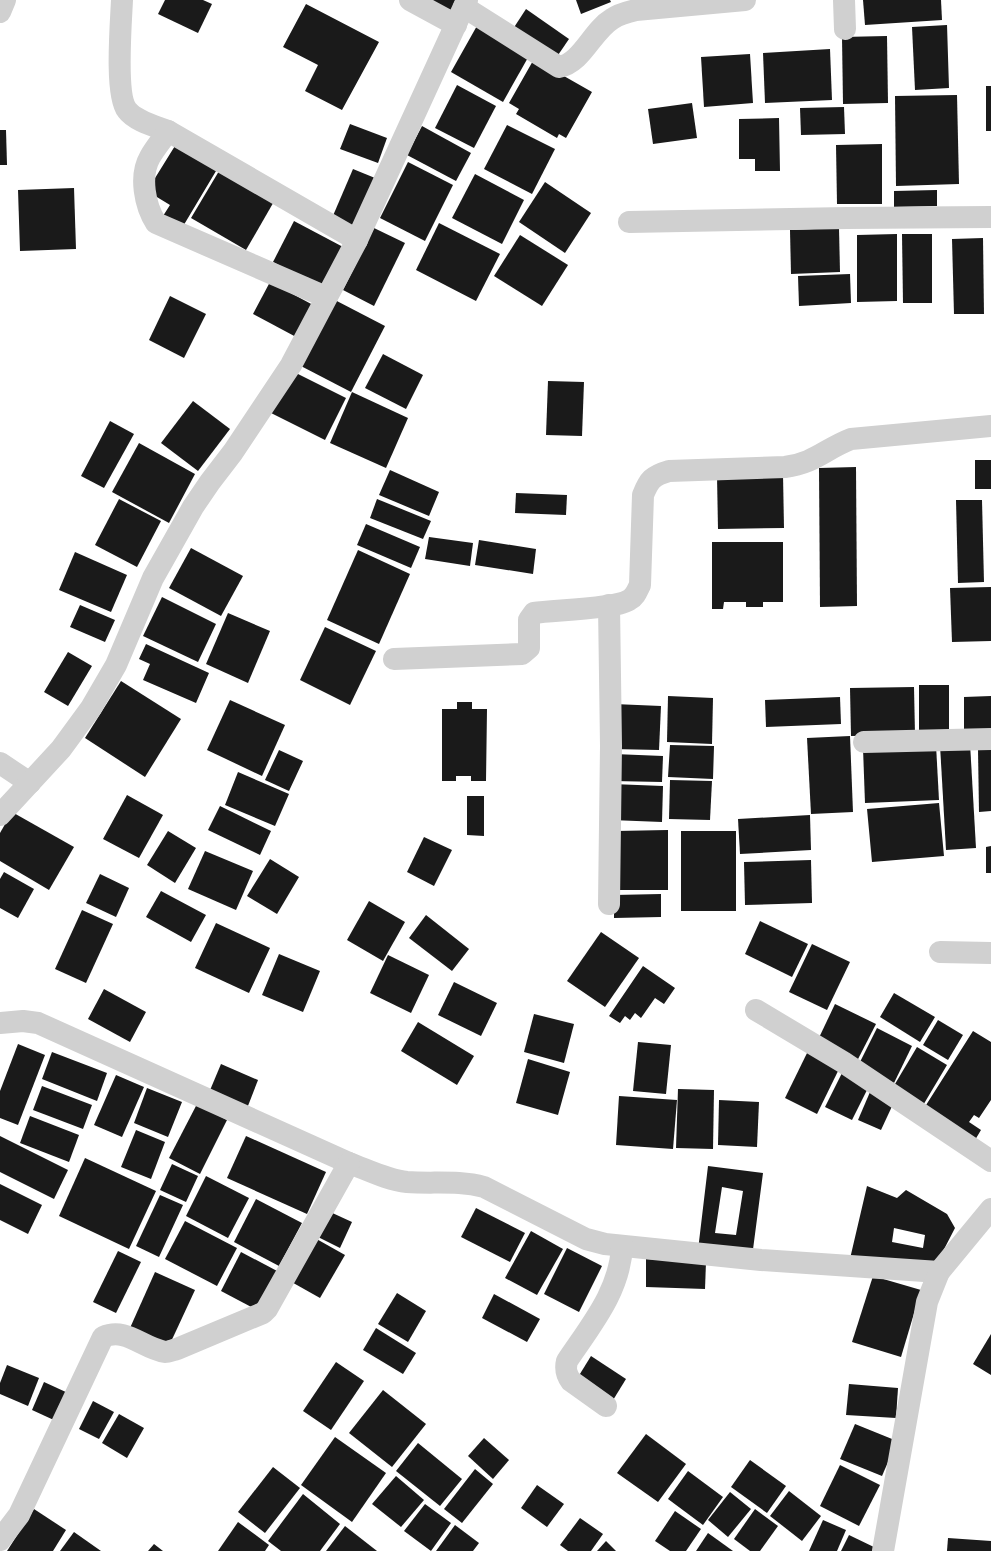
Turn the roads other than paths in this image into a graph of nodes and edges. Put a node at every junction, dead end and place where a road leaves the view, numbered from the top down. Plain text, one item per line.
1 (5, 0) edge
2 (122, 0) edge
3 (410, 0) edge
4 (745, 0) edge
5 (844, 0) edge
6 (462, 11) edge
7 (0, 12) edge
8 (845, 29) dead end
9 (168, 131) junction
10 (991, 217) edge
11 (629, 222) dead end
12 (357, 240) junction
13 (326, 297) junction
14 (991, 426) edge
15 (609, 605) junction
16 (394, 659) dead end
17 (991, 739) edge
18 (864, 742) dead end
19 (0, 763) edge
20 (30, 783) junction
21 (0, 815) edge
22 (609, 904) dead end
23 (940, 952) dead end
24 (991, 953) edge
25 (756, 1010) dead end
26 (0, 1023) edge
27 (991, 1161) edge
28 (349, 1162) junction
29 (991, 1209) edge
30 (622, 1246) junction
31 (940, 1272) junction
32 (606, 1406) dead end
33 (0, 1540) edge
34 (883, 1551) edge

1 - 7 street
2 - 9 street
3 - 6 street
4 - 6 street
5 - 8 street
6 - 12 street
9 - 12 street
9 - 13 street
10 - 11 street
12 - 13 street
13 - 20 street
14 - 15 street
15 - 16 street
15 - 22 street
17 - 18 street
19 - 20 street
20 - 21 street
23 - 24 street
25 - 27 street
26 - 28 street
28 - 30 street
28 - 33 street
29 - 31 street
30 - 31 street
30 - 32 street
31 - 34 street

